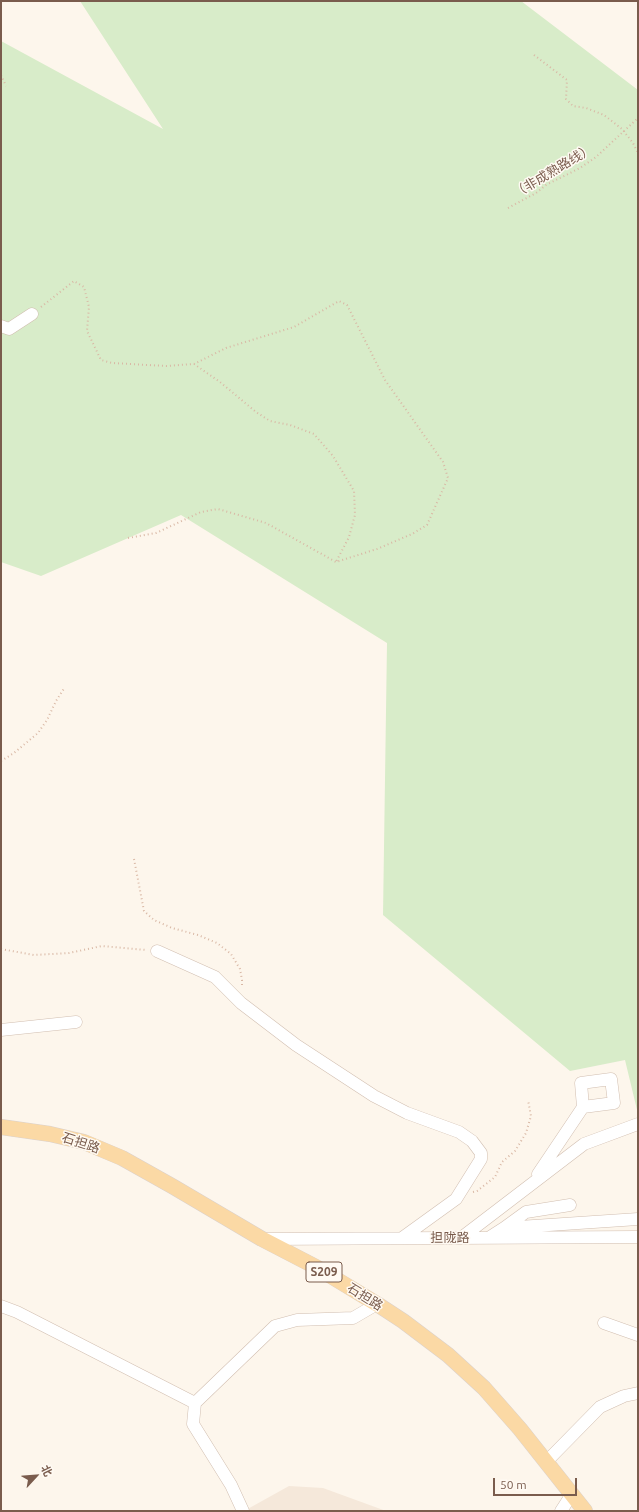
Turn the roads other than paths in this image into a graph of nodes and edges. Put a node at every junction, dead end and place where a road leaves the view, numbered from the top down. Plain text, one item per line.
1 (32, 314) road end
2 (1, 326) edge
3 (157, 951) road end
4 (76, 1022) dead end
5 (1, 1030) edge
6 (583, 1107) dead end
7 (638, 1124) edge
8 (1, 1127) edge
9 (532, 1184) junction
10 (570, 1205) dead end
11 (638, 1219) edge
12 (504, 1228) junction
13 (490, 1237) junction
14 (638, 1237) edge
15 (262, 1238) junction
16 (402, 1238) junction
17 (461, 1238) junction
18 (377, 1304) junction
19 (1, 1306) edge
20 (604, 1323) dead end
21 (638, 1335) edge
22 (638, 1393) edge
23 (195, 1403) junction
24 (546, 1462) junction
25 (572, 1494) junction
26 (243, 1511) edge
27 (561, 1511) edge
28 (585, 1511) edge

1 - 2 street
3 - 16 street
4 - 5 street
6 - 9 street
7 - 9 street
8 - 15 main road, 石担路 / S209
9 - 17 street
10 - 12 street
11 - 12 street
12 - 13 street
13 - 14 street, 担陇路
13 - 17 street, 担陇路
15 - 16 street, 担陇路
15 - 18 main road, 石担路 / S209
16 - 17 street, 担陇路
18 - 23 street
18 - 24 main road, 石担路 / S209
19 - 23 street
20 - 21 street
22 - 24 street
23 - 26 street
24 - 25 main road, 石担路 / S209
25 - 27 street
25 - 28 main road, 石担路 / S209

